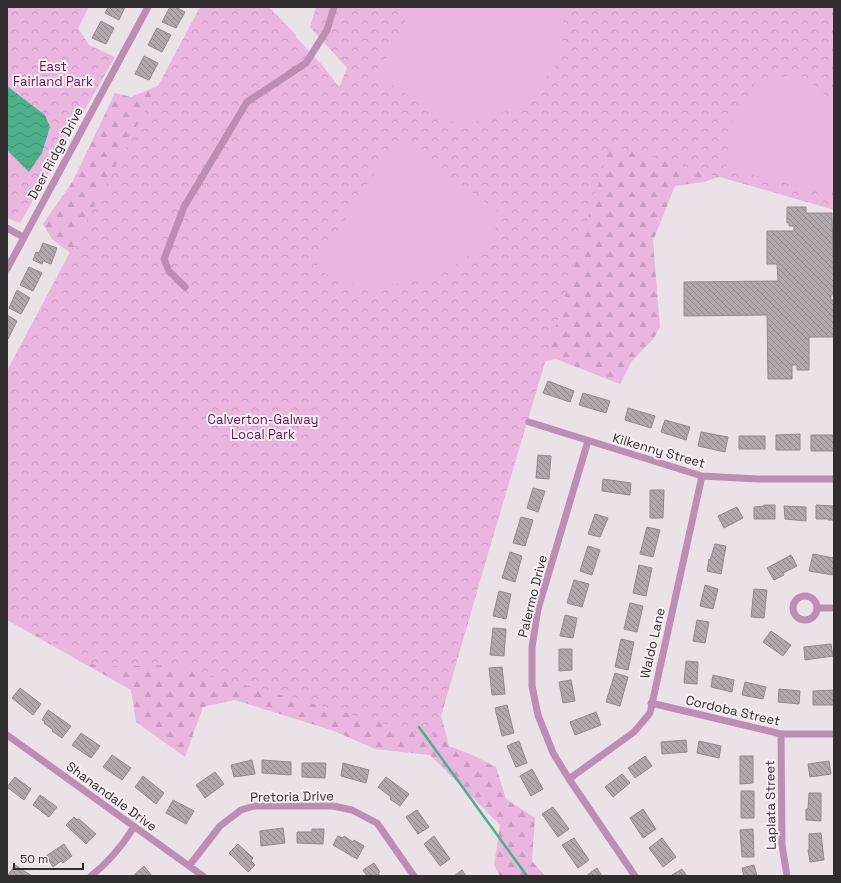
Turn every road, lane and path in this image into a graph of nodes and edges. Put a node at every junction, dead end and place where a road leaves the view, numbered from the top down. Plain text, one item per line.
1 (148, 7) edge
2 (334, 7) edge
3 (7, 228) edge
4 (23, 237) junction
5 (7, 269) edge
6 (185, 287) dead end
7 (529, 422) dead end
8 (588, 441) junction
9 (702, 476) junction
10 (834, 479) edge
11 (817, 608) dead end
12 (834, 608) edge
13 (652, 703) junction
14 (781, 734) junction
15 (834, 734) edge
16 (7, 735) edge
17 (569, 779) junction
18 (134, 828) junction
19 (189, 866) junction
20 (91, 876) edge
21 (203, 876) edge
22 (414, 876) edge
23 (635, 876) edge
24 (787, 876) edge

1 - 4 street, Deer Ridge Drive
2 - 6 street
3 - 4 street
4 - 5 street, Deer Ridge Drive
7 - 8 street, Kilkenny Street
8 - 9 street, Kilkenny Street
8 - 17 street, Palermo Drive
9 - 10 street, Kilkenny Street
9 - 13 street, Waldo Lane
11 - 12 street
13 - 14 street, Cordoba Street
13 - 17 street, Waldo Lane
14 - 15 street, Cordoba Street
14 - 24 street, Laplata Street
16 - 18 street, Shanandale Drive
17 - 23 street, Palermo Drive
18 - 19 street, Shanandale Drive
18 - 20 street
19 - 21 street, Shanandale Drive
19 - 22 street, Pretoria Drive

